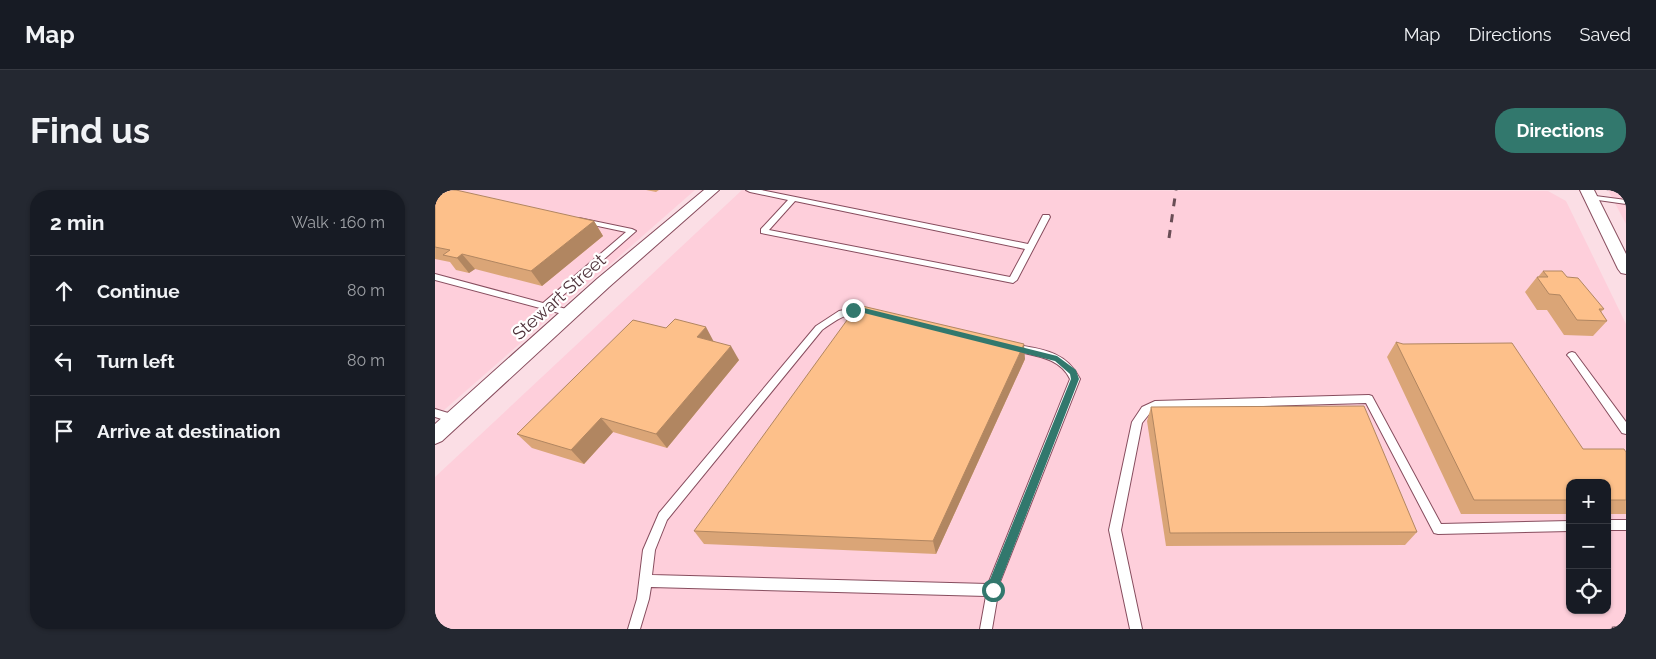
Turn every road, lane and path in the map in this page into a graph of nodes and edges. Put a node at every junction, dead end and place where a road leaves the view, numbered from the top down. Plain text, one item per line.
1 (712, 190) edge
2 (750, 190) edge
3 (1587, 192) edge
4 (793, 199) junction
5 (1626, 202) edge
6 (1046, 217) dead end
7 (577, 219) edge
8 (1030, 247) junction
9 (1626, 269) edge
10 (435, 277) edge
11 (545, 306) junction
12 (570, 313) junction
13 (879, 314) edge
14 (1001, 345) edge
15 (1573, 356) dead end
16 (435, 412) edge
17 (453, 419) junction
18 (1626, 430) edge
19 (435, 436) edge
20 (1611, 525) edge
21 (1626, 525) edge
22 (1566, 526) edge
23 (645, 581) junction
24 (993, 590) junction
25 (634, 629) edge
26 (986, 629) edge
27 (1136, 629) edge

1 - 12 street, Stewart Street
2 - 4 lane
3 - 5 lane
3 - 9 street
4 - 8 lane
4 - 8 lane
6 - 8 lane
7 - 11 lane
10 - 11 lane
11 - 12 lane
12 - 17 street, Stewart Street
13 - 23 lane
14 - 24 lane
15 - 18 lane
16 - 17 lane
17 - 19 street, Stewart Street
20 - 21 lane
22 - 27 lane
23 - 24 lane
23 - 25 lane
24 - 26 lane

